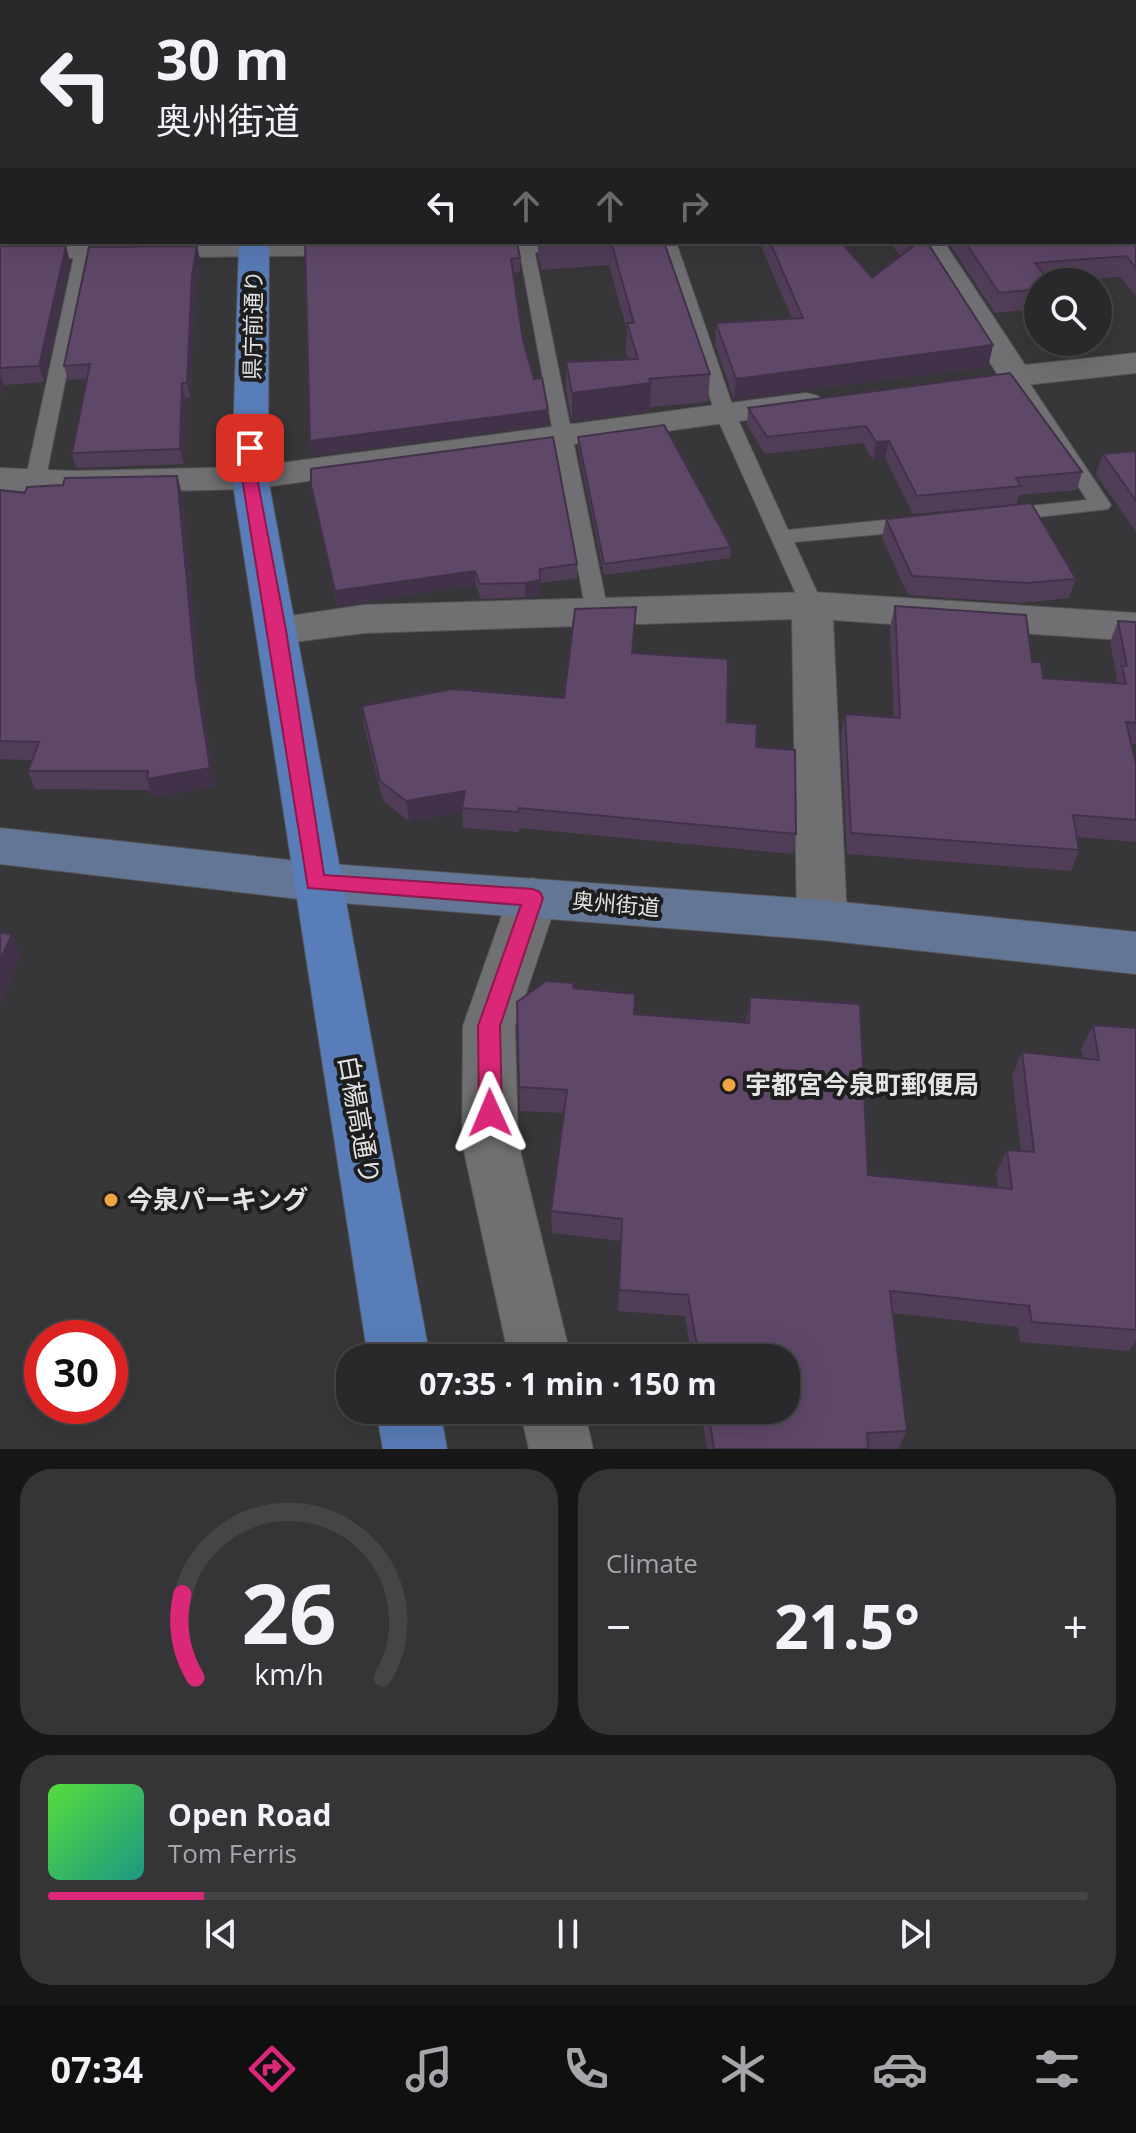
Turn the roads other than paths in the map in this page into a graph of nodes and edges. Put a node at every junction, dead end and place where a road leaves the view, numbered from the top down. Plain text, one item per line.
1 (84, 244) edge
2 (254, 244) edge
3 (525, 244) edge
4 (669, 244) edge
5 (930, 244) edge
6 (435, 245) edge
7 (390, 246) edge
8 (0, 250) edge
9 (1136, 363) edge
10 (1000, 378) junction
11 (832, 399) edge
12 (725, 413) junction
13 (562, 435) junction
14 (1106, 464) edge
15 (1075, 467) junction
16 (250, 478) junction
17 (18, 480) edge
18 (979, 517) edge
19 (933, 522) edge
20 (781, 537) junction
21 (812, 605) junction
22 (597, 612) junction
23 (1136, 627) edge
24 (278, 630) junction
25 (0, 846) edge
26 (316, 882) junction
27 (533, 898) junction
28 (822, 920) junction
29 (1136, 953) edge
30 (397, 1344) edge
31 (537, 1344) edge
32 (411, 1424) edge
33 (555, 1424) edge
34 (415, 1449) edge
35 (561, 1449) edge

1 - 2 street
1 - 8 street
1 - 17 lane
2 - 7 street
2 - 16 main road, 県庁前通り
3 - 6 street
3 - 13 lane
4 - 12 lane
5 - 10 street
9 - 10 street
10 - 15 lane
11 - 12 street
12 - 13 street
12 - 20 lane
13 - 16 street
13 - 22 lane
14 - 15 lane
15 - 18 lane
16 - 17 street
16 - 24 main road, 県庁前通り
19 - 20 lane
20 - 21 lane
21 - 22 street
21 - 23 street
21 - 28 street
22 - 24 street
24 - 26 main road, 県庁前通り
25 - 26 main road, 奥州街道
26 - 27 main road, 奥州街道
26 - 30 main road, 白楊高通り
27 - 28 main road, 奥州街道
27 - 31 street
28 - 29 main road, 奥州街道
32 - 34 main road
33 - 35 street

